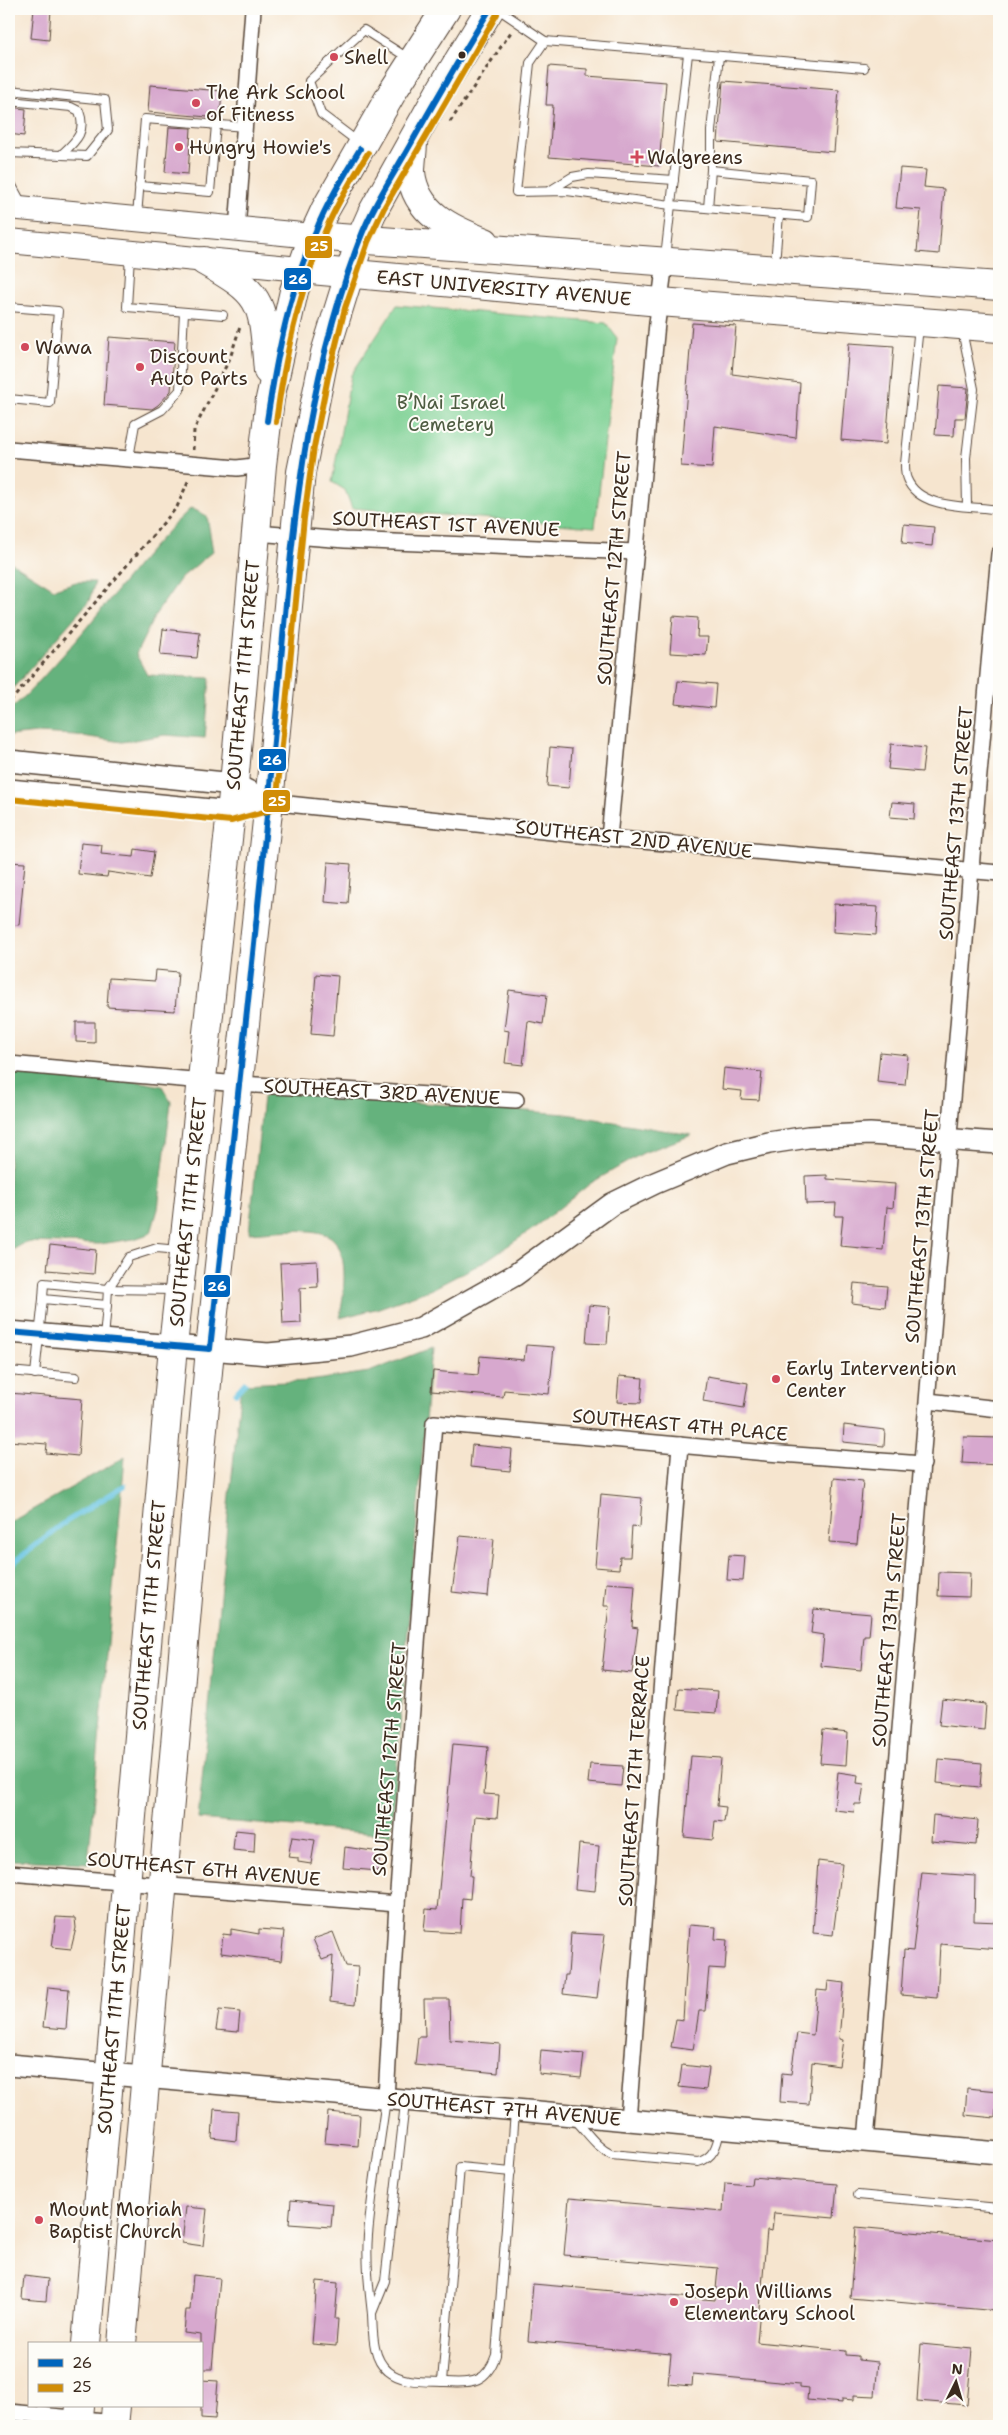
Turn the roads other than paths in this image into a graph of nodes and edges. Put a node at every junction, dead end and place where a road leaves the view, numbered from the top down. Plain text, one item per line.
1 (253, 9) edge
2 (446, 9) edge
3 (490, 9) edge
4 (498, 9) edge
5 (545, 41) junction
6 (688, 54) junction
7 (719, 56) junction
8 (412, 60) junction
9 (864, 68) dead end
10 (9, 90) edge
11 (9, 101) edge
12 (216, 125) junction
13 (245, 127) junction
14 (413, 139) junction
15 (362, 145) junction
16 (9, 152) edge
17 (61, 155) junction
18 (711, 170) junction
19 (9, 180) edge
20 (674, 180) junction
21 (139, 186) junction
22 (550, 191) junction
23 (671, 205) junction
24 (16, 208) edge
25 (708, 208) junction
26 (779, 214) junction
27 (136, 220) junction
28 (237, 230) junction
29 (313, 236) junction
30 (360, 240) junction
31 (9, 241) edge
32 (510, 251) junction
33 (130, 253) junction
34 (204, 261) junction
35 (664, 262) junction
36 (300, 270) junction
37 (775, 270) junction
38 (348, 274) junction
39 (999, 286) edge
40 (660, 302) junction
41 (9, 306) edge
42 (184, 312) junction
43 (223, 315) dead end
44 (920, 322) junction
45 (961, 325) junction
46 (999, 328) edge
47 (270, 399) junction
48 (9, 400) edge
49 (9, 449) edge
50 (129, 458) junction
51 (262, 465) junction
52 (967, 506) junction
53 (999, 510) edge
54 (256, 533) junction
55 (293, 536) junction
56 (636, 552) junction
57 (999, 554) edge
58 (998, 590) edge
59 (9, 761) edge
60 (234, 784) junction
61 (9, 790) edge
62 (269, 802) junction
63 (231, 812) junction
64 (610, 838) junction
65 (971, 871) junction
66 (999, 873) edge
67 (9, 1064) edge
68 (202, 1080) junction
69 (238, 1084) junction
70 (516, 1100) dead end
71 (950, 1138) junction
72 (999, 1143) edge
73 (183, 1251) junction
74 (108, 1290) junction
75 (179, 1291) junction
76 (43, 1299) junction
77 (107, 1305) junction
78 (9, 1332) edge
79 (38, 1335) junction
80 (103, 1340) junction
81 (173, 1346) junction
82 (210, 1349) junction
83 (9, 1372) edge
84 (35, 1374) junction
85 (76, 1377) dead end
86 (928, 1401) junction
87 (999, 1409) edge
88 (434, 1423) joint
89 (680, 1445) junction
90 (923, 1464) junction
91 (9, 1873) edge
92 (126, 1883) junction
93 (162, 1886) junction
94 (397, 1904) junction
95 (9, 2065) edge
96 (109, 2075) junction
97 (145, 2078) junction
98 (396, 2099) junction
99 (515, 2110) junction
100 (569, 2114) junction
101 (628, 2120) junction
102 (721, 2128) junction
103 (866, 2141) junction
104 (999, 2153) edge
105 (510, 2172) junction
106 (858, 2195) dead end
107 (999, 2208) edge
108 (372, 2315) junction
109 (86, 2342) edge
110 (122, 2342) edge
111 (442, 2382) junction
112 (9, 2412) edge
113 (79, 2417) edge
114 (115, 2418) edge

1 - 13 street
2 - 8 highway, SOUTHEAST 11TH STREET
3 - 14 highway, SOUTHEAST 11TH STREET
4 - 5 lane
5 - 6 lane
5 - 22 lane
6 - 7 lane
6 - 20 lane
7 - 9 lane
7 - 18 lane
8 - 15 highway, SOUTHEAST 11TH STREET
8 - 15 lane
10 - 17 lane
11 - 17 lane
12 - 13 lane
12 - 21 lane
12 - 21 lane
13 - 28 street
14 - 30 highway, SOUTHEAST 11TH STREET
14 - 32 highway
15 - 29 highway, SOUTHEAST 11TH STREET
16 - 17 lane
18 - 25 lane
18 - 26 lane
19 - 24 lane
20 - 22 lane
20 - 23 lane
21 - 27 lane
22 - 23 lane
23 - 25 lane
23 - 35 lane
24 - 27 main road, EAST UNIVERSITY AVENUE
25 - 26 lane
26 - 37 lane
27 - 28 main road, EAST UNIVERSITY AVENUE
28 - 29 main road, EAST UNIVERSITY AVENUE
29 - 30 highway, EAST UNIVERSITY AVENUE
29 - 36 highway, SOUTHEAST 11TH STREET
30 - 32 highway, EAST UNIVERSITY AVENUE
30 - 38 highway, SOUTHEAST 11TH STREET
31 - 33 main road, EAST UNIVERSITY AVENUE
32 - 35 highway, EAST UNIVERSITY AVENUE
33 - 34 main road, EAST UNIVERSITY AVENUE
33 - 42 lane
34 - 36 main road, EAST UNIVERSITY AVENUE
34 - 47 highway
35 - 37 highway, EAST UNIVERSITY AVENUE
35 - 40 street, SOUTHEAST 12TH STREET
36 - 38 highway, EAST UNIVERSITY AVENUE
36 - 47 highway, SOUTHEAST 11TH STREET
37 - 39 highway, EAST UNIVERSITY AVENUE
38 - 40 highway, EAST UNIVERSITY AVENUE
38 - 55 highway, SOUTHEAST 11TH STREET
40 - 44 highway, EAST UNIVERSITY AVENUE
40 - 56 street, SOUTHEAST 12TH STREET
41 - 48 lane
42 - 43 lane
42 - 50 lane
44 - 45 highway, EAST UNIVERSITY AVENUE
44 - 52 lane
45 - 46 highway, EAST UNIVERSITY AVENUE
45 - 52 lane
47 - 51 highway, SOUTHEAST 11TH STREET
49 - 50 street
50 - 51 street
51 - 54 highway, SOUTHEAST 11TH STREET
52 - 53 lane
54 - 55 street, SOUTHEAST 1ST AVENUE
54 - 60 highway, SOUTHEAST 11TH STREET
55 - 56 street, SOUTHEAST 1ST AVENUE
55 - 62 highway, SOUTHEAST 11TH STREET
56 - 64 street, SOUTHEAST 12TH STREET
57 - 58 street, SOUTHEAST 13TH STREET
58 - 65 street, SOUTHEAST 13TH STREET
59 - 60 street, SOUTHEAST 2ND AVENUE
60 - 62 street, SOUTHEAST 2ND AVENUE
60 - 63 highway, SOUTHEAST 11TH STREET
61 - 63 street, SOUTHEAST 2ND AVENUE
62 - 63 street, SOUTHEAST 2ND AVENUE
62 - 64 street, SOUTHEAST 2ND AVENUE
62 - 69 highway, SOUTHEAST 11TH STREET
63 - 68 highway, SOUTHEAST 11TH STREET
64 - 65 street, SOUTHEAST 2ND AVENUE
65 - 66 street, SOUTHEAST 2ND AVENUE
65 - 71 street, SOUTHEAST 13TH STREET
67 - 68 street, SOUTHEAST 3RD AVENUE
68 - 69 street, SOUTHEAST 3RD AVENUE
68 - 73 highway, SOUTHEAST 11TH STREET
69 - 70 street, SOUTHEAST 3RD AVENUE
69 - 82 highway, SOUTHEAST 11TH STREET
71 - 72 street
71 - 82 street
71 - 86 street, SOUTHEAST 13TH STREET
73 - 74 lane
73 - 75 highway, SOUTHEAST 11TH STREET
74 - 75 lane
74 - 76 lane
74 - 77 lane
75 - 81 highway, SOUTHEAST 11TH STREET
76 - 77 lane
76 - 79 lane
77 - 80 lane
78 - 79 street
79 - 80 street
79 - 84 lane
80 - 81 street
81 - 82 street
81 - 92 highway, SOUTHEAST 11TH STREET
82 - 93 highway, SOUTHEAST 11TH STREET
83 - 84 lane
84 - 85 lane
86 - 87 street
86 - 90 street, SOUTHEAST 13TH STREET
88 - 89 street, SOUTHEAST 4TH PLACE
88 - 94 street, SOUTHEAST 12TH STREET
89 - 90 street, SOUTHEAST 4TH PLACE
89 - 101 street, SOUTHEAST 12TH TERRACE
90 - 103 street, SOUTHEAST 13TH STREET
91 - 92 street, SOUTHEAST 6TH AVENUE
92 - 93 street, SOUTHEAST 6TH AVENUE
92 - 96 highway, SOUTHEAST 11TH STREET
93 - 94 street, SOUTHEAST 6TH AVENUE
93 - 97 highway, SOUTHEAST 11TH STREET
94 - 98 street, SOUTHEAST 12TH STREET
95 - 96 street, SOUTHEAST 7TH AVENUE
96 - 97 street, SOUTHEAST 7TH AVENUE
96 - 109 highway, SOUTHEAST 11TH STREET
97 - 98 street, SOUTHEAST 7TH AVENUE
97 - 110 highway, SOUTHEAST 11TH STREET
98 - 99 street, SOUTHEAST 7TH AVENUE
98 - 108 lane
98 - 108 lane
99 - 100 street, SOUTHEAST 7TH AVENUE
99 - 105 lane
100 - 101 street, SOUTHEAST 7TH AVENUE
100 - 102 lane
101 - 102 street, SOUTHEAST 7TH AVENUE
102 - 103 street, SOUTHEAST 7TH AVENUE
103 - 104 street, SOUTHEAST 7TH AVENUE
105 - 111 lane
105 - 111 lane
106 - 107 lane
108 - 111 lane
112 - 113 street
113 - 114 street

